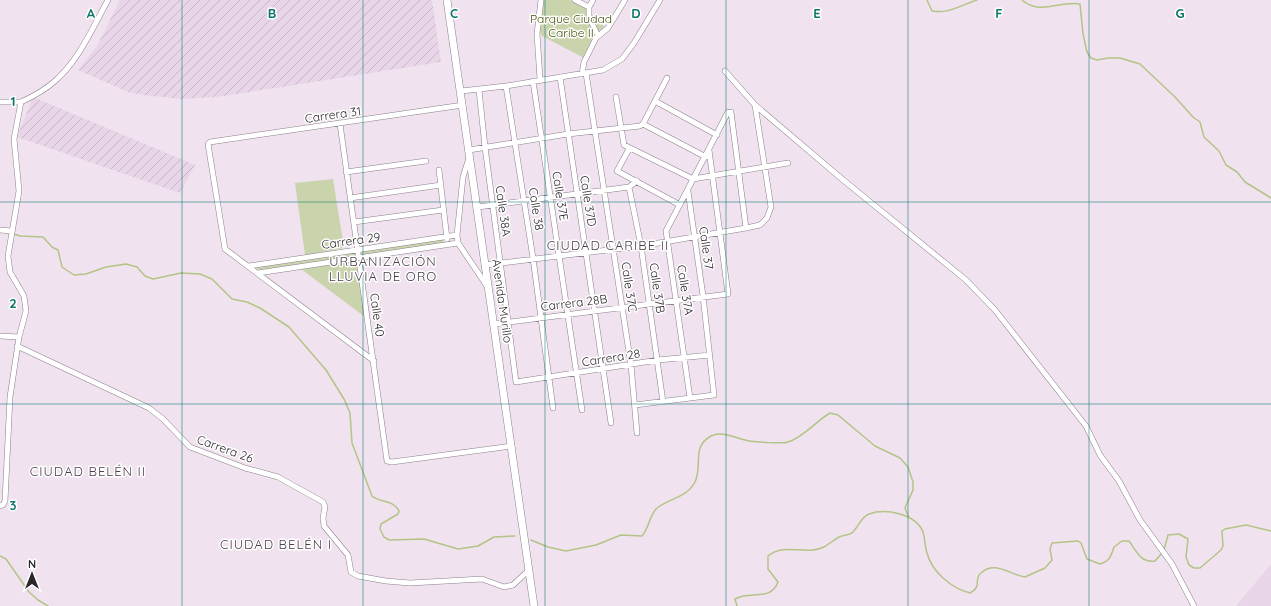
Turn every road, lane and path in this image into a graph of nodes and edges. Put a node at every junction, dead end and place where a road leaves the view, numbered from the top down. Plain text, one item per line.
1 (108, 0) edge
2 (448, 0) edge
3 (541, 0) edge
4 (575, 0) edge
5 (593, 0) edge
6 (625, 0) edge
7 (660, 0) edge
8 (589, 7) junction
9 (598, 36) junction
10 (725, 71) dead end
11 (584, 73) junction
12 (560, 77) junction
13 (667, 78) dead end
14 (540, 79) junction
15 (533, 81) junction
16 (506, 86) junction
17 (479, 90) junction
18 (461, 91) junction
19 (616, 97) dead end
20 (655, 101) junction
21 (0, 102) edge
22 (21, 102) junction
23 (463, 105) junction
24 (755, 105) junction
25 (340, 124) junction
26 (643, 124) junction
27 (620, 128) junction
28 (595, 130) junction
29 (568, 134) junction
30 (717, 135) junction
31 (541, 138) junction
32 (515, 143) junction
33 (485, 147) junction
34 (629, 149) junction
35 (709, 150) junction
36 (470, 152) junction
37 (706, 157) junction
38 (426, 161) dead end
39 (788, 163) dead end
40 (765, 166) junction
41 (439, 170) dead end
42 (739, 170) junction
43 (346, 172) junction
44 (712, 176) junction
45 (693, 179) junction
46 (637, 181) junction
47 (441, 184) junction
48 (629, 187) junction
49 (603, 189) junction
50 (688, 191) junction
51 (577, 193) junction
52 (550, 197) junction
53 (350, 198) junction
54 (524, 200) junction
55 (492, 205) junction
56 (680, 205) junction
57 (478, 207) junction
58 (444, 210) junction
59 (354, 222) junction
60 (746, 228) junction
61 (0, 230) edge
62 (11, 231) junction
63 (720, 234) junction
64 (457, 235) junction
65 (447, 237) junction
66 (695, 238) junction
67 (667, 242) junction
68 (458, 243) junction
69 (448, 244) junction
70 (641, 246) junction
71 (613, 249) junction
72 (358, 250) junction
73 (585, 252) junction
74 (559, 254) junction
75 (359, 257) junction
76 (533, 258) junction
77 (501, 262) junction
78 (485, 265) junction
79 (249, 266) junction
80 (258, 273) junction
81 (489, 288) junction
82 (703, 296) junction
83 (677, 300) junction
84 (648, 304) junction
85 (622, 307) junction
86 (594, 310) junction
87 (568, 314) junction
88 (541, 317) junction
89 (508, 322) junction
90 (494, 324) junction
91 (0, 336) edge
92 (19, 337) junction
93 (17, 346) junction
94 (710, 355) junction
95 (684, 358) junction
96 (658, 360) junction
97 (374, 361) junction
98 (631, 365) junction
99 (603, 369) junction
100 (577, 373) junction
101 (549, 377) junction
102 (516, 382) joint
103 (690, 398) junction
104 (663, 402) junction
105 (635, 405) junction
106 (553, 408) dead end
107 (582, 410) dead end
108 (611, 423) dead end
109 (637, 433) dead end
110 (512, 446) junction
111 (0, 506) edge
112 (529, 570) junction
113 (534, 606) edge
114 (1194, 606) edge

1 - 22 street
2 - 18 main road, Avenida Murillo
3 - 14 street
4 - 8 street
5 - 8 street
6 - 9 street
7 - 11 street
8 - 9 street
9 - 11 street
10 - 24 street
11 - 12 street
11 - 28 street, Calle 37C
12 - 14 street
12 - 29 street, Calle 37D
13 - 20 street
14 - 15 street
15 - 16 street
15 - 31 street, Calle 37E
16 - 17 street
16 - 32 street, Calle 38
17 - 18 street
17 - 33 street, Calle 38A
18 - 23 main road, Avenida Murillo
19 - 27 street
20 - 26 street
20 - 30 street
21 - 22 street
22 - 62 street
23 - 25 street, Carrera 31
23 - 36 main road, Avenida Murillo
24 - 40 street
24 - 114 street
25 - 43 street, Calle 40
25 - 79 street, Carrera 31
26 - 27 street
26 - 37 street
27 - 28 street
27 - 34 street
28 - 29 street
28 - 49 street, Calle 37C
29 - 31 street
29 - 51 street, Calle 37D
30 - 35 street
30 - 42 street
31 - 32 street
31 - 52 street, Calle 37E
32 - 33 street
32 - 54 street, Calle 38
33 - 36 street
33 - 55 street, Calle 38A
34 - 45 street
34 - 46 street
35 - 37 street
35 - 44 street
36 - 57 main road, Avenida Murillo
36 - 64 street
37 - 45 street
38 - 43 street
39 - 40 street
40 - 42 street
40 - 60 street
41 - 47 street
42 - 44 street
42 - 60 street
43 - 53 street, Calle 40
44 - 45 street
44 - 63 street
45 - 50 street
46 - 48 street
46 - 56 street
47 - 53 street
47 - 58 street
48 - 49 street
48 - 70 street, Calle 37B
49 - 51 street
49 - 71 street, Calle 37C
50 - 56 street, Calle 37A
50 - 66 street, Calle 37
51 - 52 street
51 - 73 street, Calle 37D
52 - 54 street
52 - 74 street, Calle 37E
53 - 59 street, Calle 40
54 - 55 street
54 - 76 street, Calle 38
55 - 57 street
55 - 77 street, Calle 38A
56 - 67 street, Calle 37A
57 - 78 main road, Avenida Murillo
58 - 59 street
58 - 65 street
59 - 72 street, Calle 40
60 - 63 street
61 - 62 street
62 - 92 street
63 - 66 street
63 - 82 street, Carrera 28B
64 - 65 street, Carrera 29
64 - 68 street
65 - 69 street
65 - 72 street, Carrera 29
66 - 67 street
66 - 82 street, Calle 37
67 - 70 street
67 - 83 street, Calle 37A
68 - 69 street, Carrera 29
68 - 81 street
69 - 75 street, Carrera 29
70 - 71 street
70 - 84 street, Calle 37B
71 - 73 street
71 - 85 street, Calle 37C
72 - 75 street, Calle 40
72 - 79 street, Carrera 29
73 - 74 street
73 - 86 street, Calle 37D
74 - 76 street
74 - 87 street, Calle 37E
75 - 80 street, Carrera 29
75 - 97 street, Calle 40
76 - 77 street
76 - 88 street, Calle 38
77 - 78 street
77 - 89 street, Calle 38A
78 - 81 main road, Avenida Murillo
79 - 80 street
80 - 97 street
81 - 90 main road, Avenida Murillo
82 - 83 street, Carrera 28B
82 - 94 street, Calle 37
83 - 84 street, Carrera 28B
83 - 95 street, Calle 37A
84 - 85 street, Carrera 28B
84 - 96 street, Calle 37B
85 - 86 street, Carrera 28B
85 - 98 street, Calle 37C
86 - 87 street, Carrera 28B
86 - 99 street, Calle 37D
87 - 88 street, Carrera 28B
87 - 100 street, Calle 37E
88 - 89 street, Carrera 28B
88 - 101 street, Calle 38
89 - 90 street, Carrera 28B
89 - 102 street, Calle 38A
90 - 110 main road, Avenida Murillo
91 - 92 street
92 - 93 street
93 - 111 street
93 - 112 street, Carrera 26
94 - 95 street, Carrera 28
94 - 103 street, Calle 37
95 - 96 street, Carrera 28
95 - 103 street, Calle 37A
96 - 98 street, Carrera 28
96 - 104 street, Calle 37B
97 - 110 street, Calle 40
98 - 99 street, Carrera 28
98 - 105 street, Calle 37C
99 - 100 street, Carrera 28
99 - 108 street, Calle 37D
100 - 101 street, Carrera 28
100 - 107 street, Calle 37E
101 - 102 street, Carrera 28
101 - 106 street, Calle 38
103 - 104 street
104 - 105 street
105 - 109 street, Calle 37C
110 - 112 main road, Avenida Murillo
112 - 113 main road, Avenida Murillo

